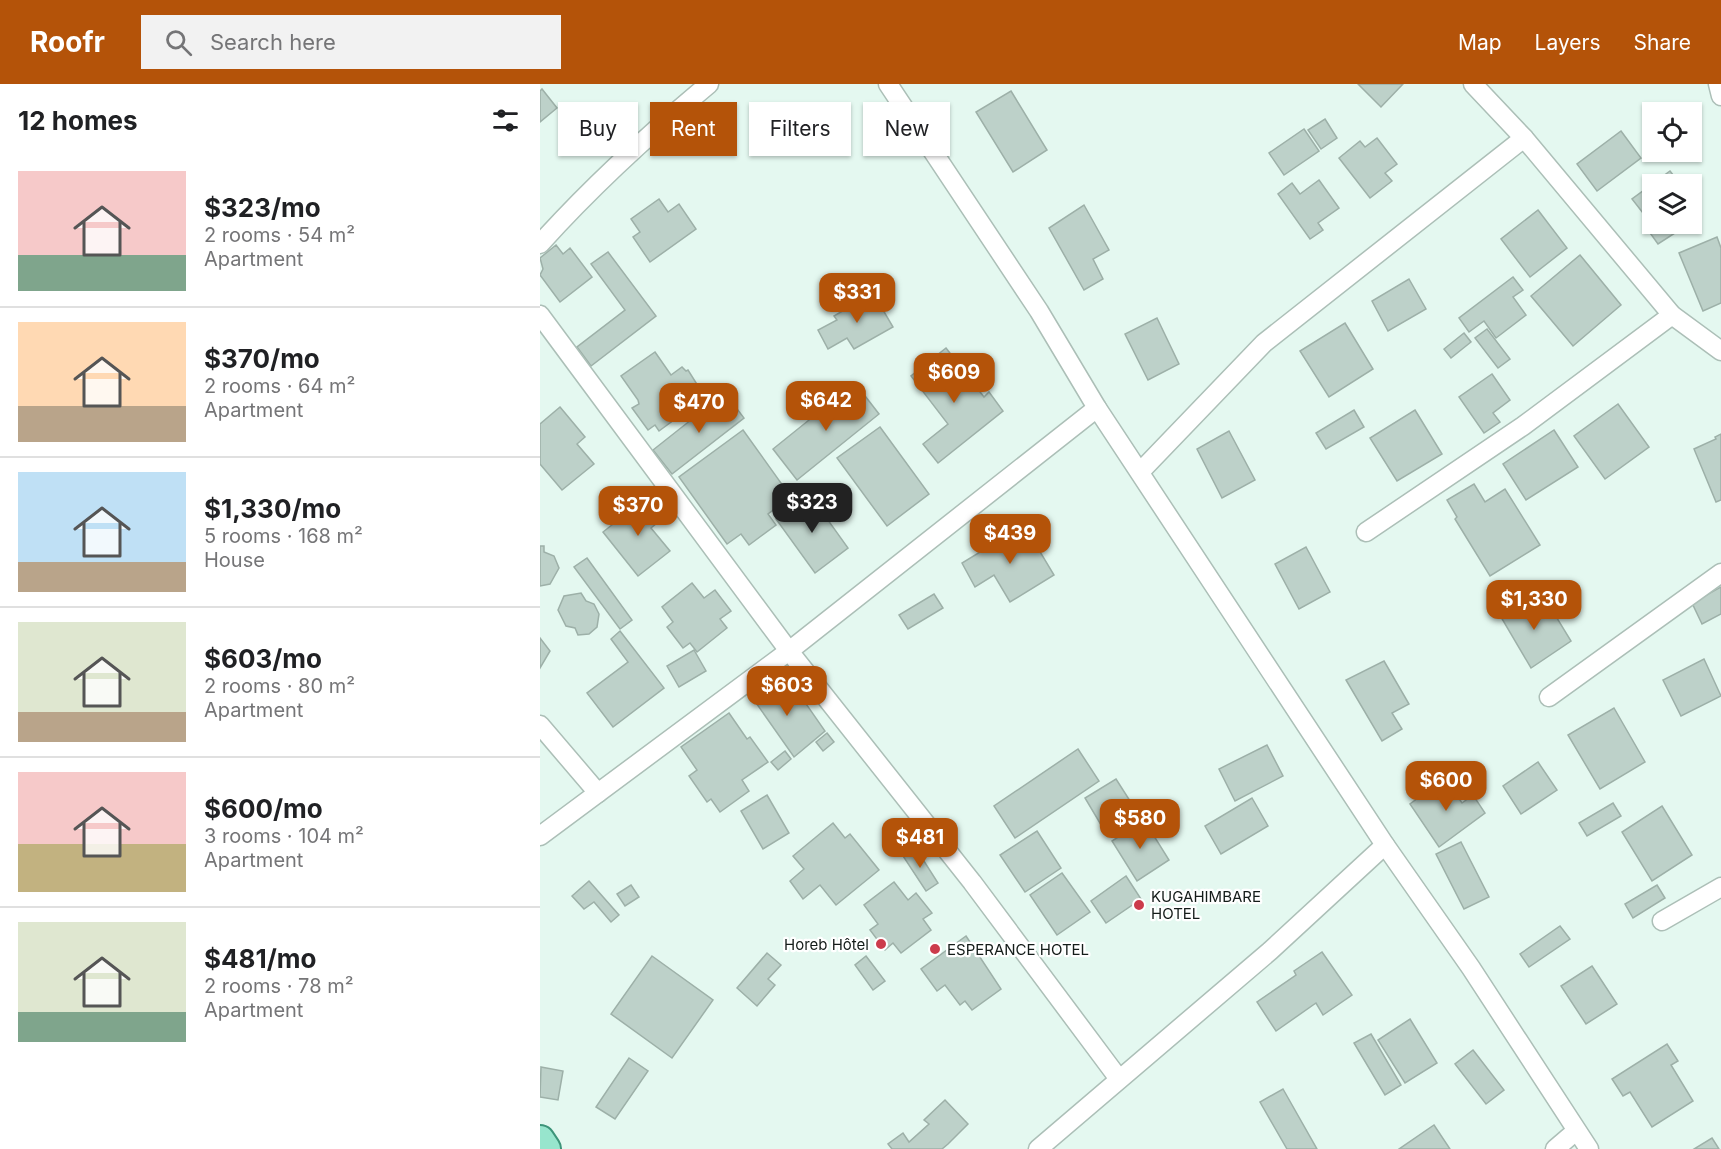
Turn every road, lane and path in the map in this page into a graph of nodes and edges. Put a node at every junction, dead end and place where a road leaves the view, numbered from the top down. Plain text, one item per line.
1 (710, 84) edge
2 (888, 84) edge
3 (1473, 84) edge
4 (1718, 84) edge
5 (1721, 96) edge
6 (1524, 138) junction
7 (540, 244) edge
8 (540, 315) edge
9 (1672, 315) junction
10 (1721, 351) edge
11 (1097, 408) junction
12 (1140, 472) junction
13 (1366, 532) dead end
14 (1721, 573) edge
15 (789, 651) junction
16 (1549, 697) dead end
17 (540, 725) edge
18 (598, 793) junction
19 (540, 836) edge
20 (1385, 845) junction
21 (1721, 887) edge
22 (1662, 921) dead end
23 (1119, 1078) junction
24 (1576, 1131) junction
25 (540, 1140) edge
26 (546, 1149) edge
27 (1038, 1149) edge
28 (1555, 1149) edge
29 (1589, 1149) edge

1 - 7 street
2 - 11 street
3 - 6 street
4 - 5 street
6 - 9 street
6 - 12 street
8 - 15 street
9 - 10 street
9 - 13 street
11 - 12 street
11 - 15 street
12 - 20 street
14 - 16 street
15 - 18 street
15 - 23 street
17 - 18 street
18 - 19 street
20 - 23 street
20 - 24 street
21 - 22 street
23 - 27 street
24 - 28 street
24 - 29 street
25 - 26 main road

